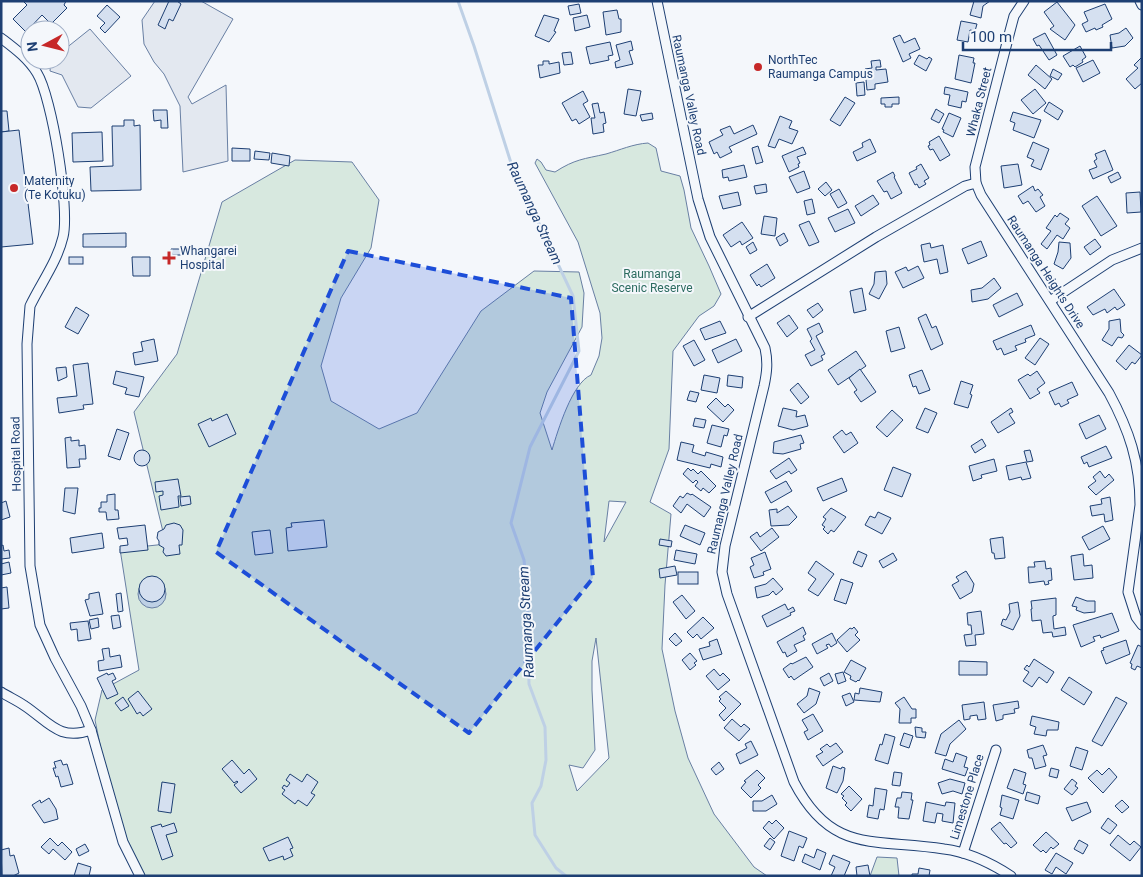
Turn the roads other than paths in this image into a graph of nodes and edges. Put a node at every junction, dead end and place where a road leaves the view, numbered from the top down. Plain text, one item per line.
1 (657, 1) edge
2 (1024, 1) edge
3 (1140, 1) edge
4 (1142, 5) edge
5 (1, 38) edge
6 (976, 183) junction
7 (1142, 248) edge
8 (1050, 301) junction
9 (748, 317) junction
10 (1142, 625) edge
11 (1, 692) edge
12 (91, 730) junction
13 (996, 750) dead end
14 (963, 853) junction
15 (140, 876) edge
16 (1011, 876) edge

1 - 9 street, Raumanga Valley Road
2 - 6 street, Whaka Street
3 - 4 street
5 - 12 street, Hospital Road
6 - 8 street, Raumanga Heights Drive
6 - 9 street
7 - 8 street
8 - 10 street, Raumanga Heights Drive
9 - 14 street, Raumanga Valley Road
11 - 12 street
12 - 15 street, Hospital Road
13 - 14 street, Limestone Place
14 - 16 street, Raumanga Valley Road

